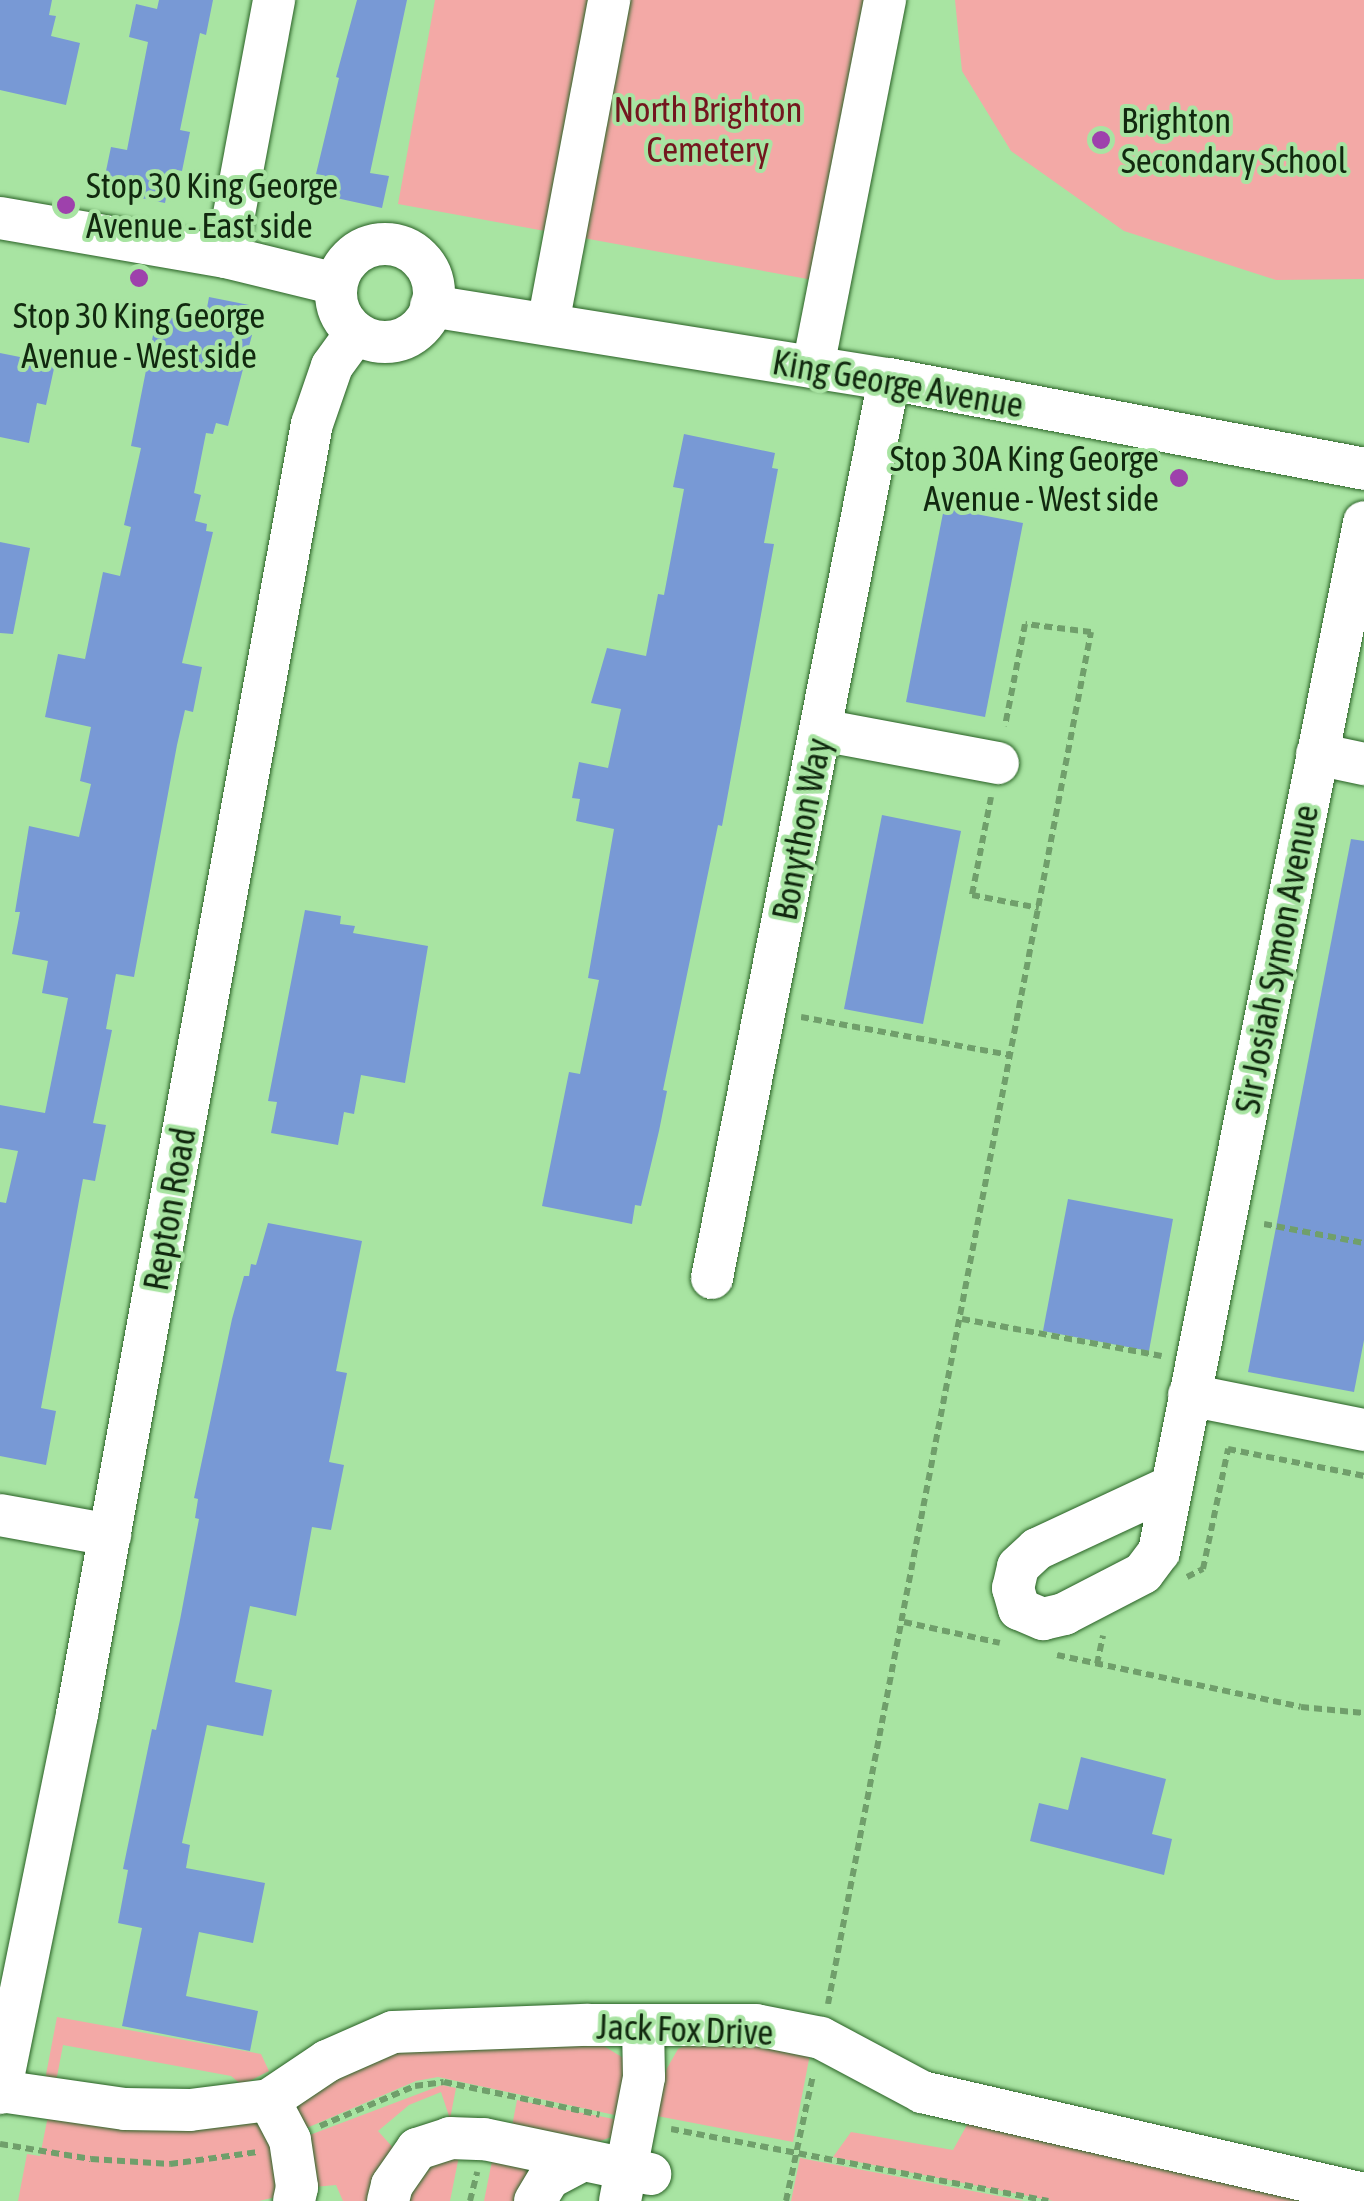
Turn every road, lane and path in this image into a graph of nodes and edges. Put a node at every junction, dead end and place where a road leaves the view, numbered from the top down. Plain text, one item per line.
1 (274, 0) edge
2 (609, 0) edge
3 (885, 0) edge
4 (0, 218) edge
5 (226, 258) junction
6 (336, 284) junction
7 (431, 306) junction
8 (548, 324) junction
9 (356, 333) junction
10 (813, 367) junction
11 (889, 380) junction
12 (1364, 469) edge
13 (1364, 522) edge
14 (1091, 632) dead end
15 (820, 730) junction
16 (1317, 754) junction
17 (998, 764) dead end
18 (1364, 764) edge
19 (764, 1010) junction
20 (1011, 1055) junction
21 (1264, 1224) dead end
22 (1364, 1243) edge
23 (712, 1278) dead end
24 (962, 1319) junction
25 (1168, 1358) dead end
26 (1189, 1396) junction
27 (1364, 1430) edge
28 (1364, 1476) edge
29 (1172, 1486) dead end
30 (0, 1514) edge
31 (110, 1535) junction
32 (1171, 1586) dead end
33 (1107, 1620) dead end
34 (904, 1622) junction
35 (1020, 1647) dead end
36 (1039, 1652) dead end
37 (1097, 1664) junction
38 (1364, 1713) edge
39 (643, 2025) junction
40 (821, 2038) junction
41 (0, 2092) edge
42 (269, 2100) junction
43 (581, 2161) junction
44 (632, 2182) edge
45 (1364, 2194) edge
46 (294, 2201) edge
47 (388, 2201) edge
48 (535, 2201) edge
49 (786, 2201) edge

1 - 5 street
2 - 8 street
3 - 10 street
4 - 5 street
5 - 6 street
6 - 7 street
6 - 9 street
7 - 8 street, King George Avenue
7 - 9 street
8 - 10 street, King George Avenue
9 - 31 street, Repton Road
10 - 11 street, King George Avenue
11 - 12 street, King George Avenue
11 - 15 street, Bonython Way
13 - 16 street, Sir Josiah Symon Avenue
14 - 20 path
15 - 17 street
15 - 19 street, Bonython Way
16 - 18 street
16 - 26 street, Sir Josiah Symon Avenue
19 - 20 path
19 - 23 street, Bonython Way
20 - 24 path
21 - 22 path
24 - 25 path
24 - 34 path
26 - 27 street
26 - 29 street, Sir Josiah Symon Avenue
28 - 32 path
30 - 31 street
31 - 41 street, Repton Road
33 - 37 path
34 - 35 path
34 - 40 path
36 - 37 path
37 - 38 path
39 - 40 street, Jack Fox Drive
39 - 42 street, Jack Fox Drive
39 - 44 street
40 - 45 street, Jack Fox Drive
40 - 49 path
41 - 42 street, Jack Fox Drive
42 - 46 street
43 - 44 street
43 - 47 street
43 - 48 street

